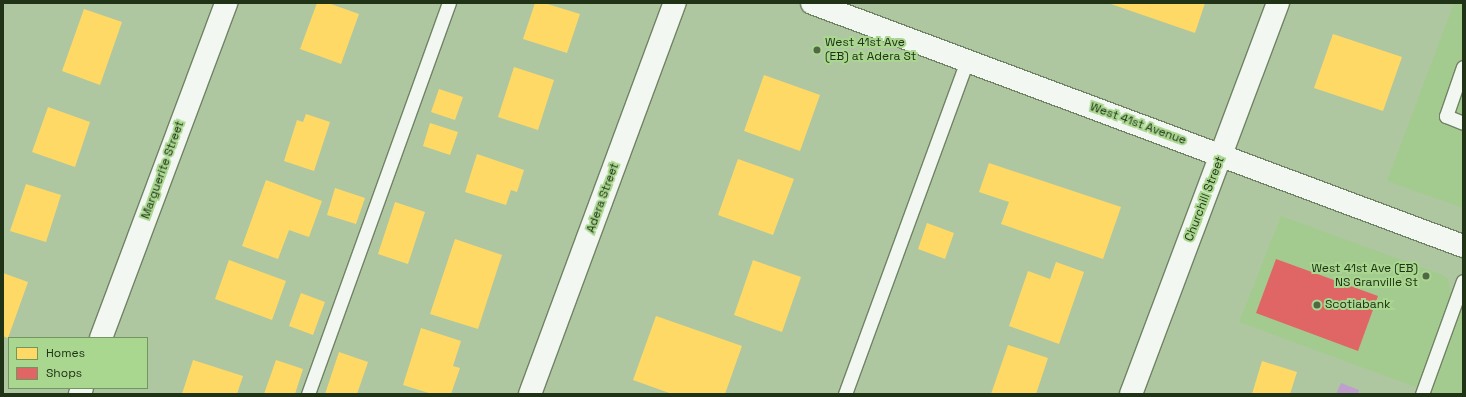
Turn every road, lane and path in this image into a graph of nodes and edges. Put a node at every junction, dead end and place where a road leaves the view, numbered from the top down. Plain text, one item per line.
1 (226, 3) edge
2 (449, 3) edge
3 (675, 3) edge
4 (812, 3) edge
5 (1278, 3) edge
6 (967, 60) junction
7 (1463, 67) edge
8 (1463, 123) edge
9 (1221, 154) junction
10 (1463, 246) edge
11 (1463, 281) edge
12 (101, 337) edge
13 (308, 394) edge
14 (530, 394) edge
15 (845, 394) edge
16 (1131, 394) edge
17 (1422, 394) edge

1 - 12 street, Marguerite Street
2 - 13 lane
3 - 14 street, Adera Street
4 - 6 street, West 41st Avenue
5 - 9 street, Churchill Street
6 - 9 street, West 41st Avenue
6 - 15 lane
7 - 8 lane
9 - 10 street, West 41st Avenue
9 - 16 street, Churchill Street
11 - 17 lane

